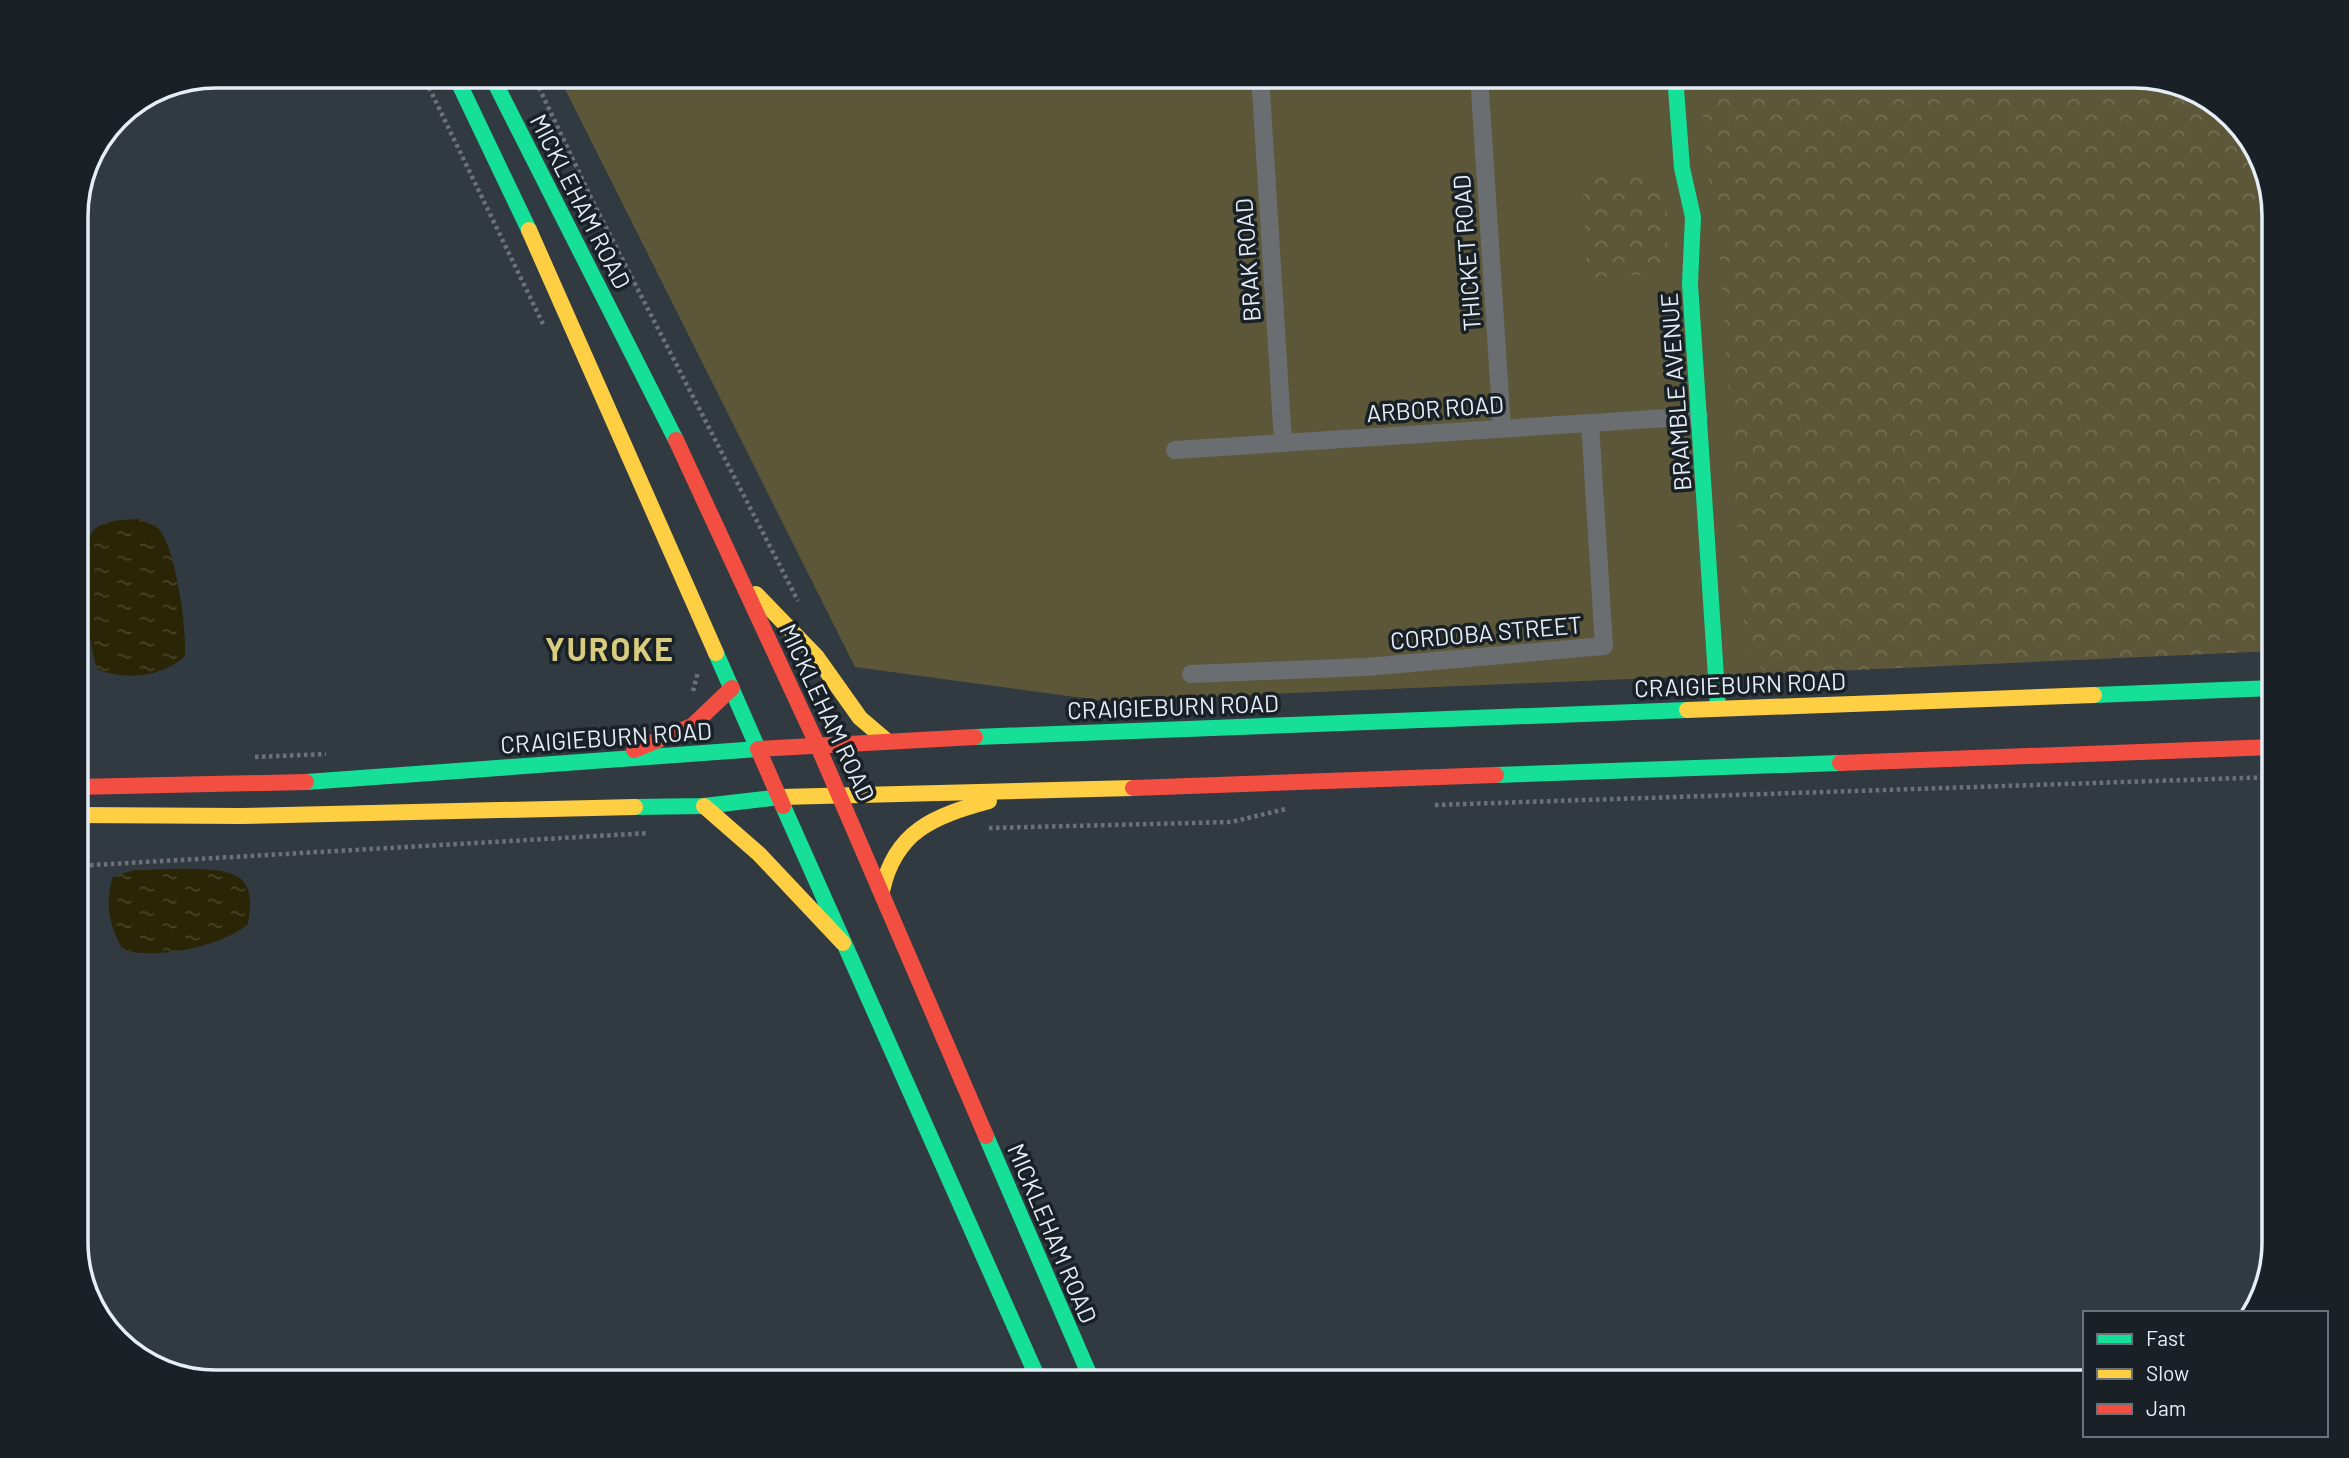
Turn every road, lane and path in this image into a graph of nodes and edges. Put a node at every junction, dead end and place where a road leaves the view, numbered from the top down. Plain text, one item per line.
1 (461, 88) edge
2 (498, 88) edge
3 (539, 88) edge
4 (1261, 88) edge
5 (1480, 88) edge
6 (1676, 88) edge
7 (1699, 416) junction
8 (1590, 423) junction
9 (1502, 428) junction
10 (1283, 442) junction
11 (1175, 450) dead end
12 (740, 577) junction
13 (804, 610) dead end
14 (1191, 674) dead end
15 (732, 688) junction
16 (2261, 688) edge
17 (1718, 707) junction
18 (887, 741) junction
19 (817, 744) junction
20 (2262, 747) edge
21 (758, 749) junction
22 (340, 753) dead end
23 (242, 758) dead end
24 (606, 760) junction
25 (2262, 777) edge
26 (88, 787) edge
27 (1032, 790) junction
28 (841, 794) junction
29 (781, 797) junction
30 (1423, 805) dead end
31 (704, 806) junction
32 (1297, 809) dead end
33 (88, 815) edge
34 (985, 828) dead end
35 (652, 833) dead end
36 (88, 865) edge
37 (882, 891) junction
38 (849, 949) junction
39 (1034, 1370) edge
40 (1087, 1370) edge

1 - 15 main road
2 - 12 main road, MICKLEHAM ROAD
3 - 13 path
4 - 10 street, BRAK ROAD
5 - 9 street, THICKET ROAD
6 - 7 main road, BRAMBLE AVENUE
7 - 8 street, ARBOR ROAD
7 - 17 main road, BRAMBLE AVENUE
8 - 9 street, ARBOR ROAD
8 - 14 street, CORDOBA STREET
9 - 10 street, ARBOR ROAD
10 - 11 street, ARBOR ROAD
12 - 18 main road
12 - 19 main road, MICKLEHAM ROAD
15 - 21 main road
15 - 24 main road
16 - 17 main road, CRAIGIEBURN ROAD
17 - 18 main road, CRAIGIEBURN ROAD
18 - 19 main road, CRAIGIEBURN ROAD
19 - 21 main road, CRAIGIEBURN ROAD
19 - 28 main road, MICKLEHAM ROAD
20 - 27 main road
21 - 24 main road, CRAIGIEBURN ROAD
21 - 29 main road
22 - 23 path
24 - 26 main road, CRAIGIEBURN ROAD
25 - 30 path
27 - 28 main road
27 - 37 main road
28 - 29 main road
28 - 37 main road, MICKLEHAM ROAD
29 - 31 main road
29 - 38 main road
31 - 33 main road
31 - 38 main road
32 - 34 path
35 - 36 path
37 - 40 main road, MICKLEHAM ROAD
38 - 39 main road

